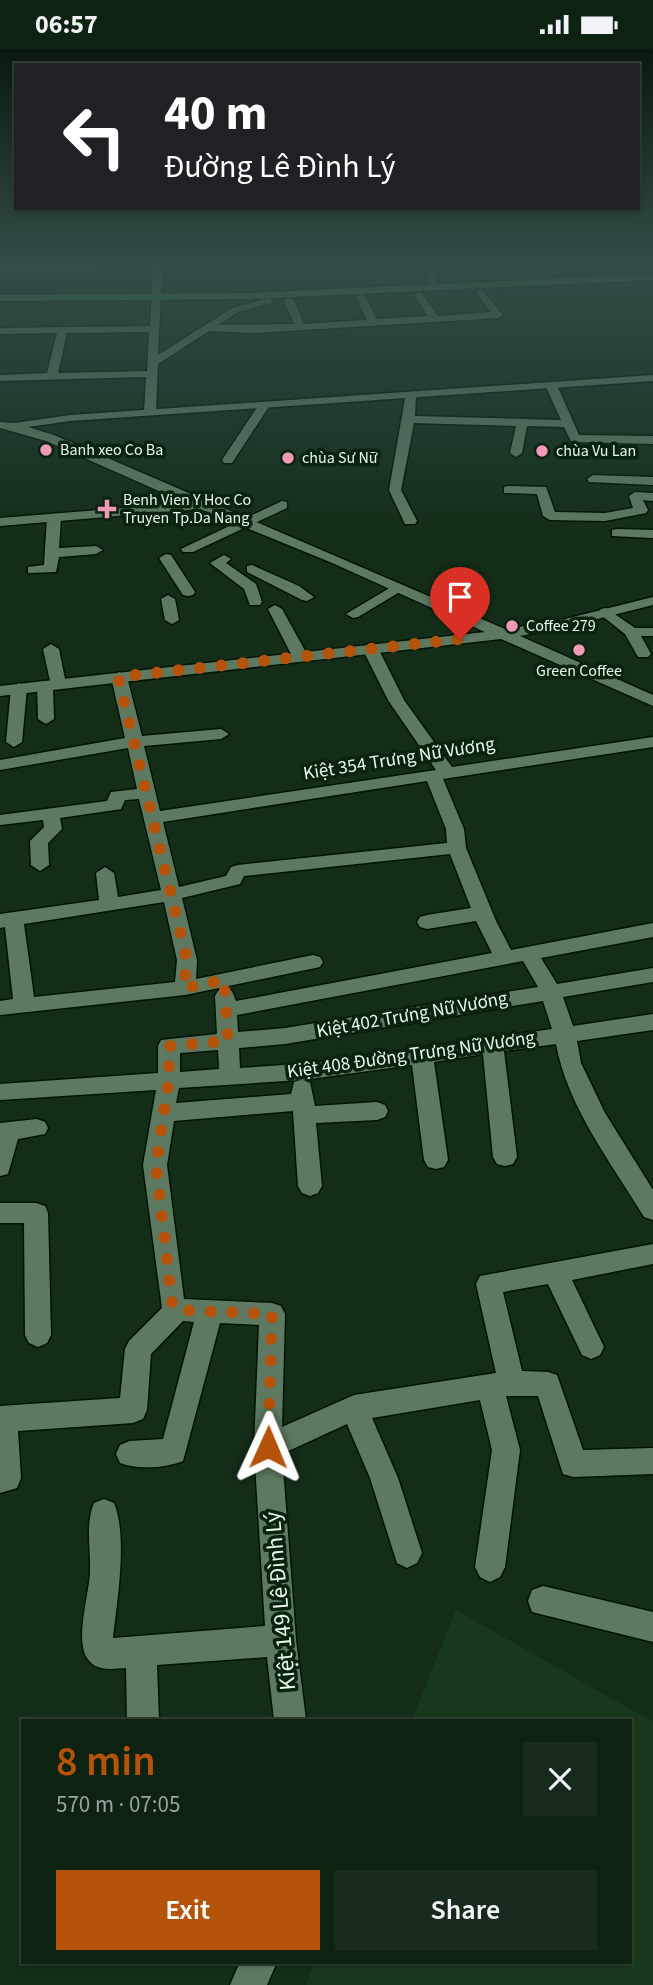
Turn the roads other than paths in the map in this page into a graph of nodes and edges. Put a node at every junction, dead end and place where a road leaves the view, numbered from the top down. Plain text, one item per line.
1 (57, 356) edge
2 (154, 356) edge
3 (168, 356) edge
4 (153, 368) junction
5 (52, 377) junction
6 (0, 378) edge
7 (653, 378) edge
8 (551, 385) junction
9 (410, 395) junction
10 (264, 405) junction
11 (150, 412) junction
12 (409, 419) junction
13 (522, 423) junction
14 (570, 424) junction
15 (6, 426) edge
16 (652, 444) edge
17 (516, 453) dead end
18 (228, 460) dead end
19 (593, 479) dead end
20 (653, 481) edge
21 (166, 489) junction
22 (508, 490) dead end
23 (653, 497) edge
24 (282, 505) dead end
25 (203, 506) junction
26 (140, 510) junction
27 (54, 519) junction
28 (410, 521) dead end
29 (0, 522) edge
30 (246, 523) junction
31 (617, 533) dead end
32 (653, 534) edge
33 (188, 549) dead end
34 (96, 550) dead end
35 (52, 553) junction
36 (166, 558) dead end
37 (224, 559) dead end
38 (251, 569) dead end
39 (33, 570) dead end
40 (398, 587) junction
41 (188, 592) dead end
42 (307, 597) dead end
43 (168, 599) dead end
44 (653, 601) edge
45 (255, 602) dead end
46 (275, 609) dead end
47 (606, 612) junction
48 (352, 614) dead end
49 (173, 620) dead end
50 (631, 632) junction
51 (653, 632) edge
52 (504, 634) junction
53 (370, 648) junction
54 (51, 649) dead end
55 (643, 654) dead end
56 (300, 656) junction
57 (118, 677) junction
58 (51, 685) junction
59 (19, 688) junction
60 (0, 691) edge
61 (653, 701) edge
62 (46, 719) dead end
63 (221, 734) dead end
64 (15, 742) dead end
65 (134, 742) junction
66 (653, 742) edge
67 (0, 765) edge
68 (440, 774) junction
69 (145, 793) junction
70 (51, 814) junction
71 (151, 818) junction
72 (0, 820) edge
73 (457, 848) junction
74 (40, 865) dead end
75 (105, 873) dead end
76 (170, 895) junction
77 (109, 904) junction
78 (483, 913) junction
79 (7, 919) edge
80 (426, 922) dead end
81 (653, 930) edge
82 (519, 956) junction
83 (313, 962) dead end
84 (653, 975) edge
85 (224, 980) junction
86 (184, 988) junction
87 (550, 990) junction
88 (24, 1004) junction
89 (0, 1008) edge
90 (226, 1010) junction
91 (653, 1022) edge
92 (565, 1035) junction
93 (228, 1041) junction
94 (493, 1045) junction
95 (422, 1055) junction
96 (301, 1072) junction
97 (230, 1076) junction
98 (169, 1079) junction
99 (0, 1092) edge
100 (304, 1108) junction
101 (377, 1111) dead end
102 (162, 1113) junction
103 (37, 1128) dead end
104 (4, 1132) edge
105 (505, 1157) dead end
106 (436, 1160) dead end
107 (0, 1167) edge
108 (310, 1187) dead end
109 (653, 1210) edge
110 (0, 1213) edge
111 (653, 1254) edge
112 (555, 1271) junction
113 (177, 1310) junction
114 (210, 1311) junction
115 (38, 1335) dead end
116 (591, 1347) dead end
117 (501, 1385) junction
118 (354, 1408) junction
119 (2, 1418) edge
120 (268, 1447) junction
121 (130, 1454) dead end
122 (653, 1461) edge
123 (0, 1479) edge
124 (104, 1513) dead end
125 (407, 1553) dead end
126 (490, 1567) dead end
127 (543, 1601) dead end
128 (653, 1627) edge
129 (281, 1640) junction
130 (141, 1651) junction
131 (143, 1719) edge
132 (290, 1719) edge
133 (258, 1964) edge
134 (247, 1985) edge

1 - 5 street
2 - 4 street
3 - 4 street
4 - 5 street
4 - 11 street
5 - 6 street
7 - 8 street
8 - 9 street
8 - 14 street
9 - 10 street
9 - 12 street
10 - 11 street
10 - 18 street
11 - 15 street
12 - 13 street
12 - 28 street
13 - 14 street
13 - 17 street
14 - 16 street
15 - 21 street
19 - 20 street
21 - 25 street
21 - 26 street
22 - 23 street
24 - 30 street
25 - 26 street
25 - 30 street
26 - 27 street
27 - 29 street
27 - 35 street
30 - 33 street
30 - 40 street
31 - 32 street
34 - 35 street
35 - 39 street
36 - 41 street
37 - 45 street
38 - 42 street
40 - 48 street
40 - 52 street
43 - 49 street
44 - 47 street
46 - 56 street
47 - 50 street
47 - 52 street
50 - 51 street
50 - 55 street
52 - 53 street
52 - 61 street
53 - 56 street
53 - 68 street
54 - 58 street
56 - 57 street
57 - 58 street
57 - 65 street
58 - 59 street
58 - 62 street
59 - 60 street
59 - 64 street
63 - 65 street
65 - 67 street
65 - 69 street
66 - 68 street, Kiệt 354 Trưng Nữ Vương
68 - 71 street, Kiệt 354 Trưng Nữ Vương
68 - 73 street
69 - 70 street
69 - 71 street
70 - 72 street
70 - 74 street
71 - 76 street
73 - 76 street
73 - 78 street
75 - 77 street
76 - 77 street
76 - 86 street
77 - 79 street
78 - 80 street
78 - 82 street
79 - 88 street
81 - 82 street
82 - 87 street
82 - 90 street
83 - 85 street
84 - 87 street, Kiệt 402 Trưng Nữ Vương
85 - 86 street
85 - 90 street
86 - 88 street
87 - 92 street
87 - 93 street, Kiệt 402 Trưng Nữ Vương
88 - 89 street
90 - 93 street
91 - 92 street, Kiệt 408 Đường Trưng Nữ Vương
92 - 94 street, Kiệt 408 Đường Trưng Nữ Vương
92 - 109 street
93 - 97 street
93 - 98 street, Kiệt 402 Trưng Nữ Vương
94 - 95 street, Kiệt 408 Đường Trưng Nữ Vương
94 - 105 street
95 - 96 street, Kiệt 408 Đường Trưng Nữ Vương
95 - 106 street
96 - 97 street, Kiệt 408 Đường Trưng Nữ Vương
96 - 100 street
97 - 98 street, Kiệt 408 Đường Trưng Nữ Vương
98 - 99 street, Kiệt 408 Đường Trưng Nữ Vương
98 - 102 street
100 - 101 street
100 - 102 street
100 - 108 street
102 - 113 street
103 - 104 street
104 - 107 street
110 - 115 street
111 - 112 street
112 - 116 street
112 - 117 street
113 - 114 street
113 - 119 street
114 - 120 street, Kiệt 149 Lê Đình Lý
114 - 121 street
117 - 118 street
117 - 122 street
117 - 126 street
118 - 120 street
118 - 125 street
119 - 123 street
120 - 129 street, Kiệt 149 Lê Đình Lý
124 - 130 street
127 - 128 street
129 - 130 street
129 - 132 street, Kiệt 149 Lê Đình Lý
130 - 131 street
133 - 134 street

